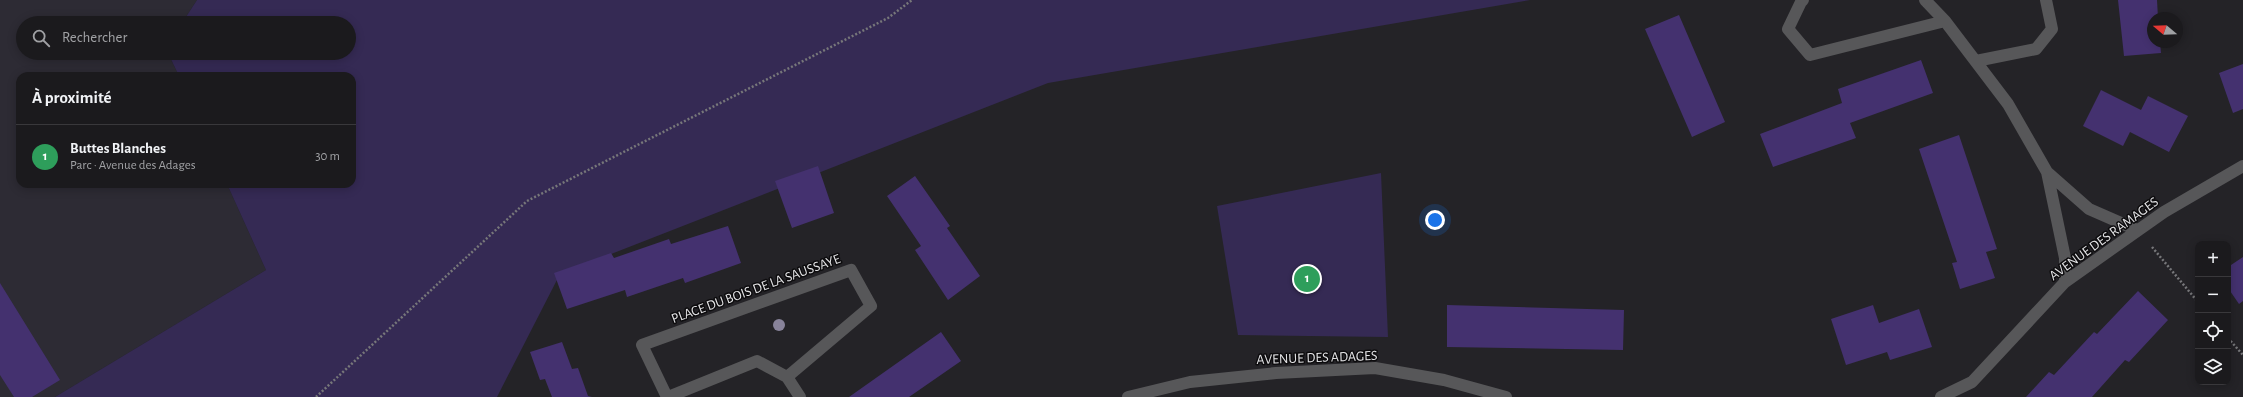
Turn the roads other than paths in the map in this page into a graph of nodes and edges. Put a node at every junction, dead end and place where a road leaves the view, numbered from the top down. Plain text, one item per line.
1 (1803, 0) edge
2 (1925, 0) edge
3 (2046, 0) edge
4 (1946, 21) junction
5 (1976, 61) junction
6 (2243, 166) edge
7 (2047, 172) junction
8 (2137, 230) junction
9 (2065, 282) junction
10 (787, 377) junction
11 (667, 397) edge
12 (800, 397) edge
13 (1128, 397) edge
14 (1506, 397) edge
15 (1941, 397) edge

1 - 4 street
2 - 4 street
3 - 5 street
4 - 5 street
5 - 7 street
6 - 8 street, AVENUE DES RAMAGES
7 - 8 street
7 - 9 street
8 - 9 street, AVENUE DES RAMAGES
9 - 15 street, AVENUE DES RAMAGES
10 - 11 street, PLACE DU BOIS DE LA SAUSSAYE
10 - 11 street, PLACE DU BOIS DE LA SAUSSAYE
10 - 12 street
13 - 14 street, AVENUE DES ADAGES

